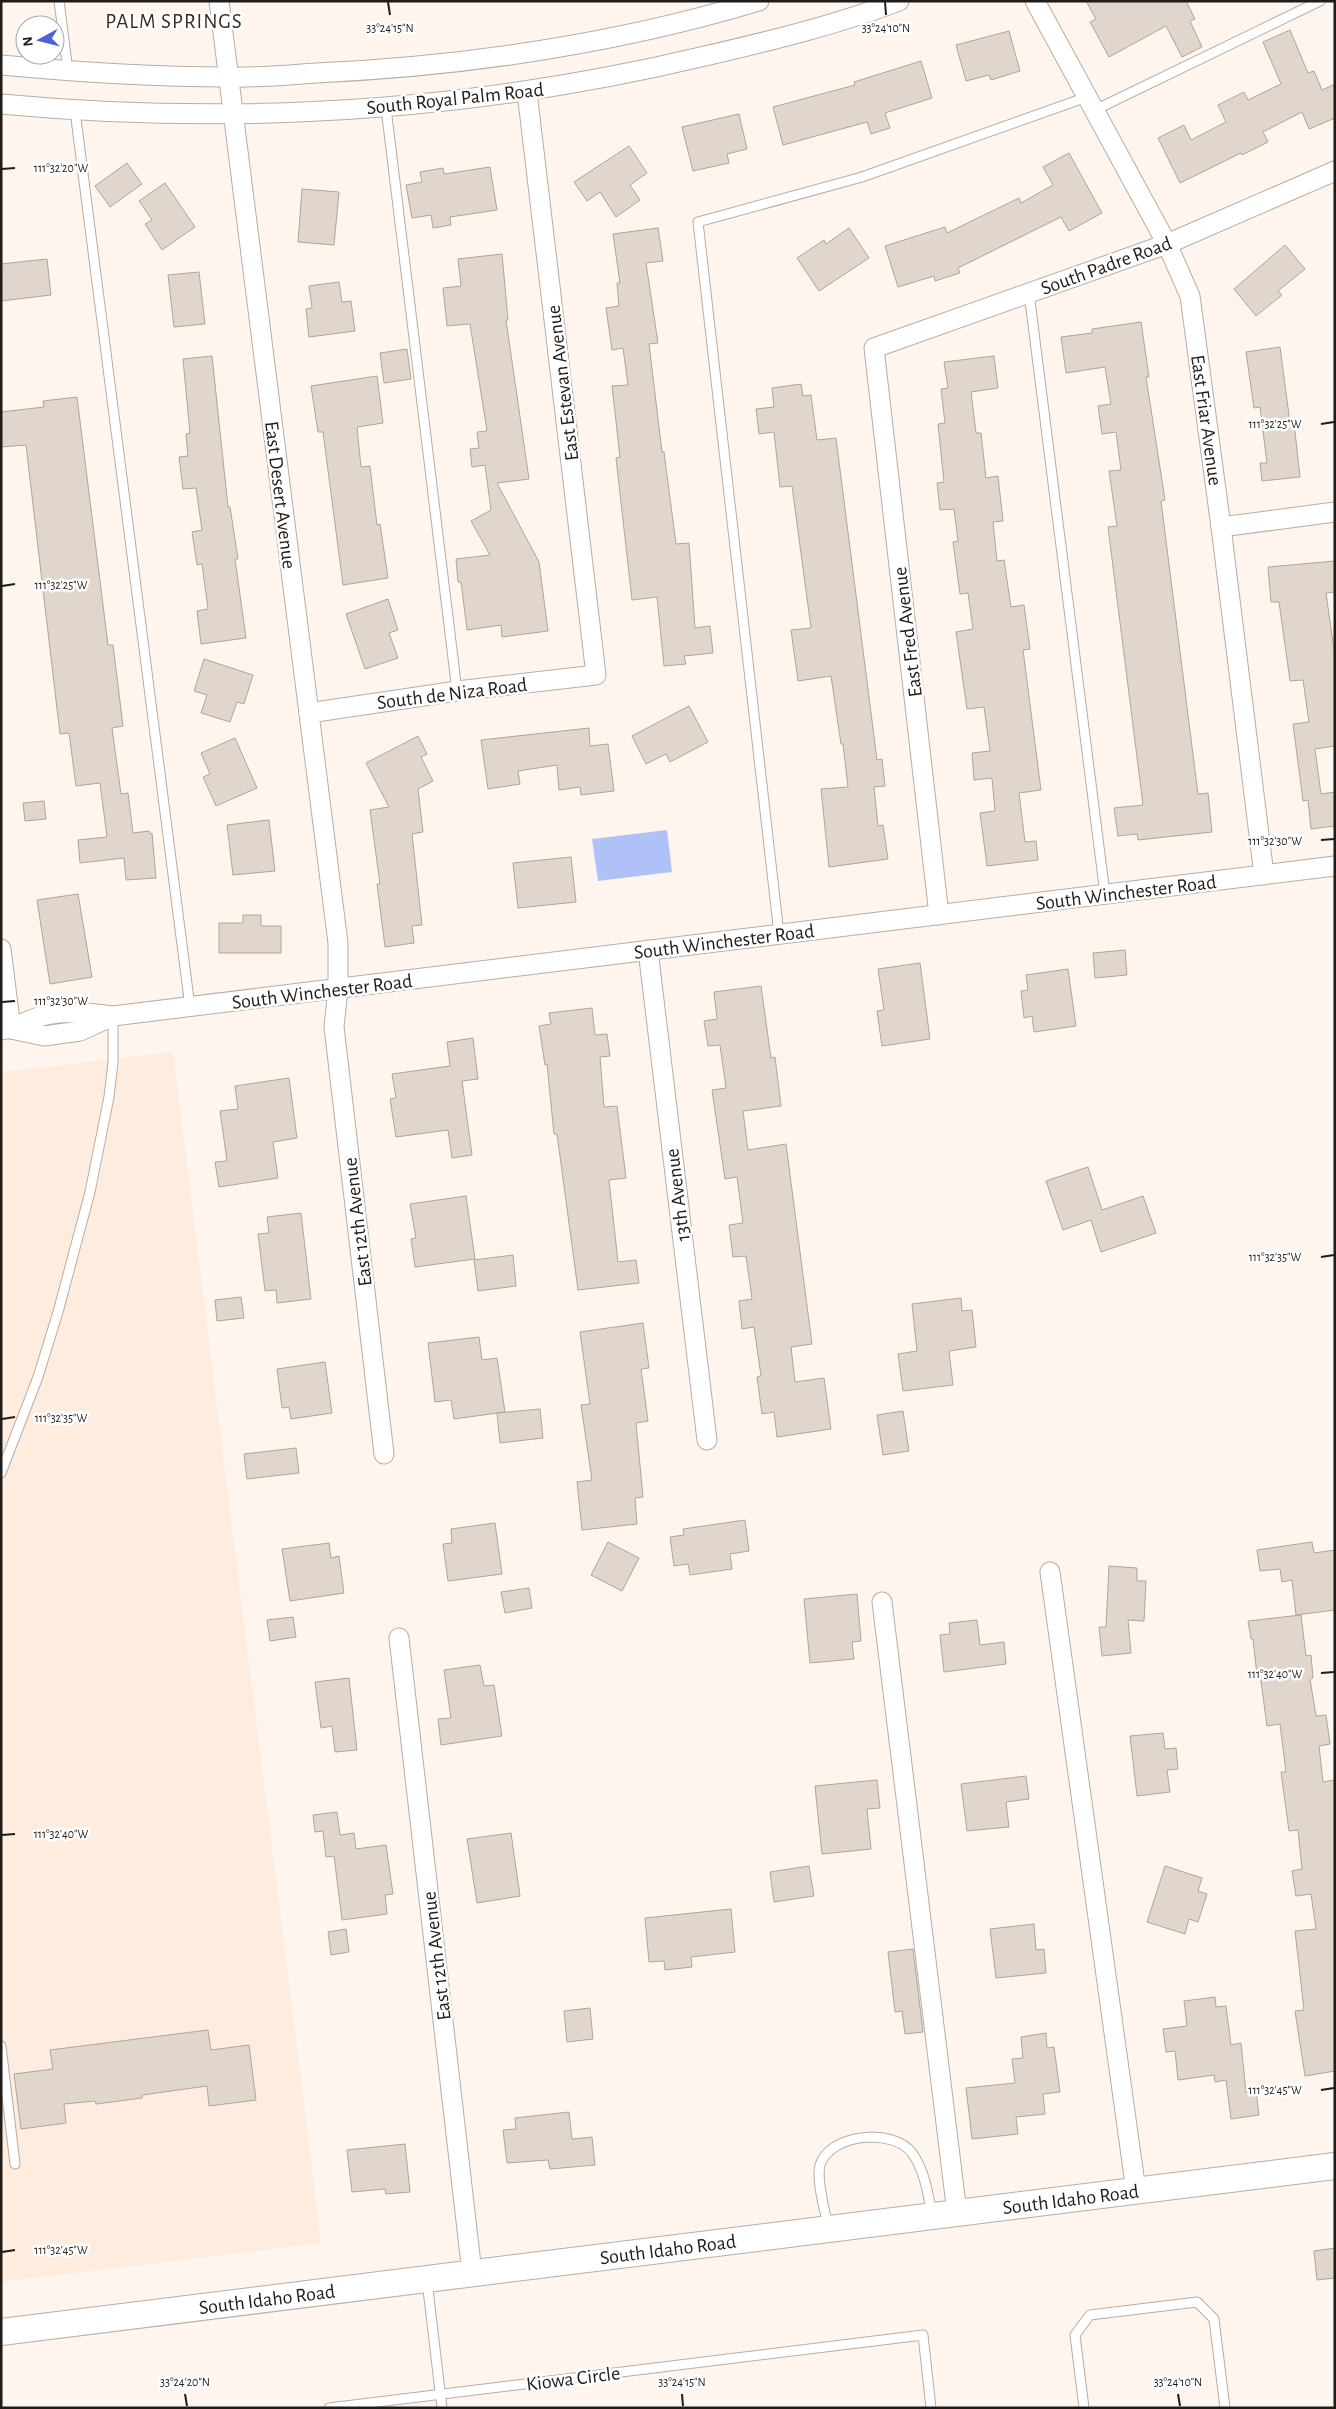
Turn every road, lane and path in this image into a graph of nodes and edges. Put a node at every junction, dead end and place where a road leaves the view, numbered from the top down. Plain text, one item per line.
1 (59, 1) edge
2 (220, 1) edge
3 (759, 1) edge
4 (899, 1) edge
5 (1035, 1) edge
6 (1320, 1) edge
7 (1, 65) edge
8 (68, 71) junction
9 (229, 77) junction
10 (527, 92) junction
11 (1, 104) edge
12 (1091, 104) junction
13 (386, 108) junction
14 (74, 111) junction
15 (233, 115) junction
16 (1335, 171) edge
17 (1167, 244) junction
18 (1029, 293) junction
19 (874, 348) joint
20 (1335, 512) edge
21 (1221, 527) junction
22 (596, 675) joint
23 (457, 691) junction
24 (309, 712) junction
25 (1335, 866) edge
26 (1264, 875) junction
27 (1105, 894) junction
28 (939, 915) junction
29 (779, 934) junction
30 (1, 949) edge
31 (648, 950) junction
32 (338, 989) junction
33 (190, 1007) junction
34 (113, 1016) junction
35 (6, 1030) edge
36 (707, 1440) dead end
37 (384, 1454) dead end
38 (1, 1473) edge
39 (1050, 1572) dead end
40 (882, 1602) dead end
41 (399, 1638) dead end
42 (1, 2046) edge
43 (14, 2164) dead end
44 (1335, 2166) edge
45 (1136, 2191) junction
46 (945, 2214) junction
47 (828, 2229) junction
48 (472, 2273) junction
49 (426, 2280) junction
50 (1, 2332) edge
51 (440, 2394) junction
52 (329, 2408) edge
53 (442, 2408) edge
54 (931, 2408) edge
55 (1084, 2408) edge
56 (1225, 2408) edge

1 - 8 lane
2 - 9 street, East Desert Avenue
3 - 9 street, South Royal Palm Road
4 - 10 street, South Royal Palm Road
5 - 12 street, East Friar Avenue
6 - 12 lane
7 - 8 street, South Royal Palm Road
8 - 9 street, South Royal Palm Road
9 - 15 street, East Desert Avenue
10 - 13 street, South Royal Palm Road
10 - 22 street, East Estevan Avenue
11 - 14 street, South Royal Palm Road
12 - 17 street, East Friar Avenue
12 - 29 lane
13 - 15 street, South Royal Palm Road
13 - 23 lane
14 - 15 street, South Royal Palm Road
14 - 33 lane
15 - 24 street, East Desert Avenue
16 - 17 street, South Padre Road
17 - 18 street, South Padre Road
17 - 21 street, East Friar Avenue
18 - 19 street, South Padre Road
18 - 27 lane
19 - 28 street, East Fred Avenue
20 - 21 street
21 - 26 street, East Friar Avenue
22 - 23 street, South de Niza Road
23 - 24 street, South de Niza Road
24 - 32 street, East Desert Avenue
25 - 26 street, South Winchester Road
26 - 27 street, South Winchester Road
27 - 28 street, South Winchester Road
28 - 29 street, South Winchester Road
29 - 31 street, South Winchester Road
30 - 35 street
31 - 32 street, South Winchester Road
31 - 36 street, 13th Avenue
32 - 33 street, South Winchester Road
32 - 37 street, East 12th Avenue
33 - 34 street, South Winchester Road
34 - 35 street, South Winchester Road
34 - 38 lane
39 - 45 street
40 - 46 street
41 - 48 street, East 12th Avenue
42 - 43 lane
44 - 45 main road, South Idaho Road
45 - 46 main road, South Idaho Road
46 - 47 main road, South Idaho Road
46 - 47 lane
47 - 48 main road, South Idaho Road
48 - 49 main road, South Idaho Road
49 - 50 main road, South Idaho Road
49 - 51 lane
51 - 52 lane, Kiowa Circle
51 - 53 lane
51 - 54 lane, Kiowa Circle
55 - 56 lane

